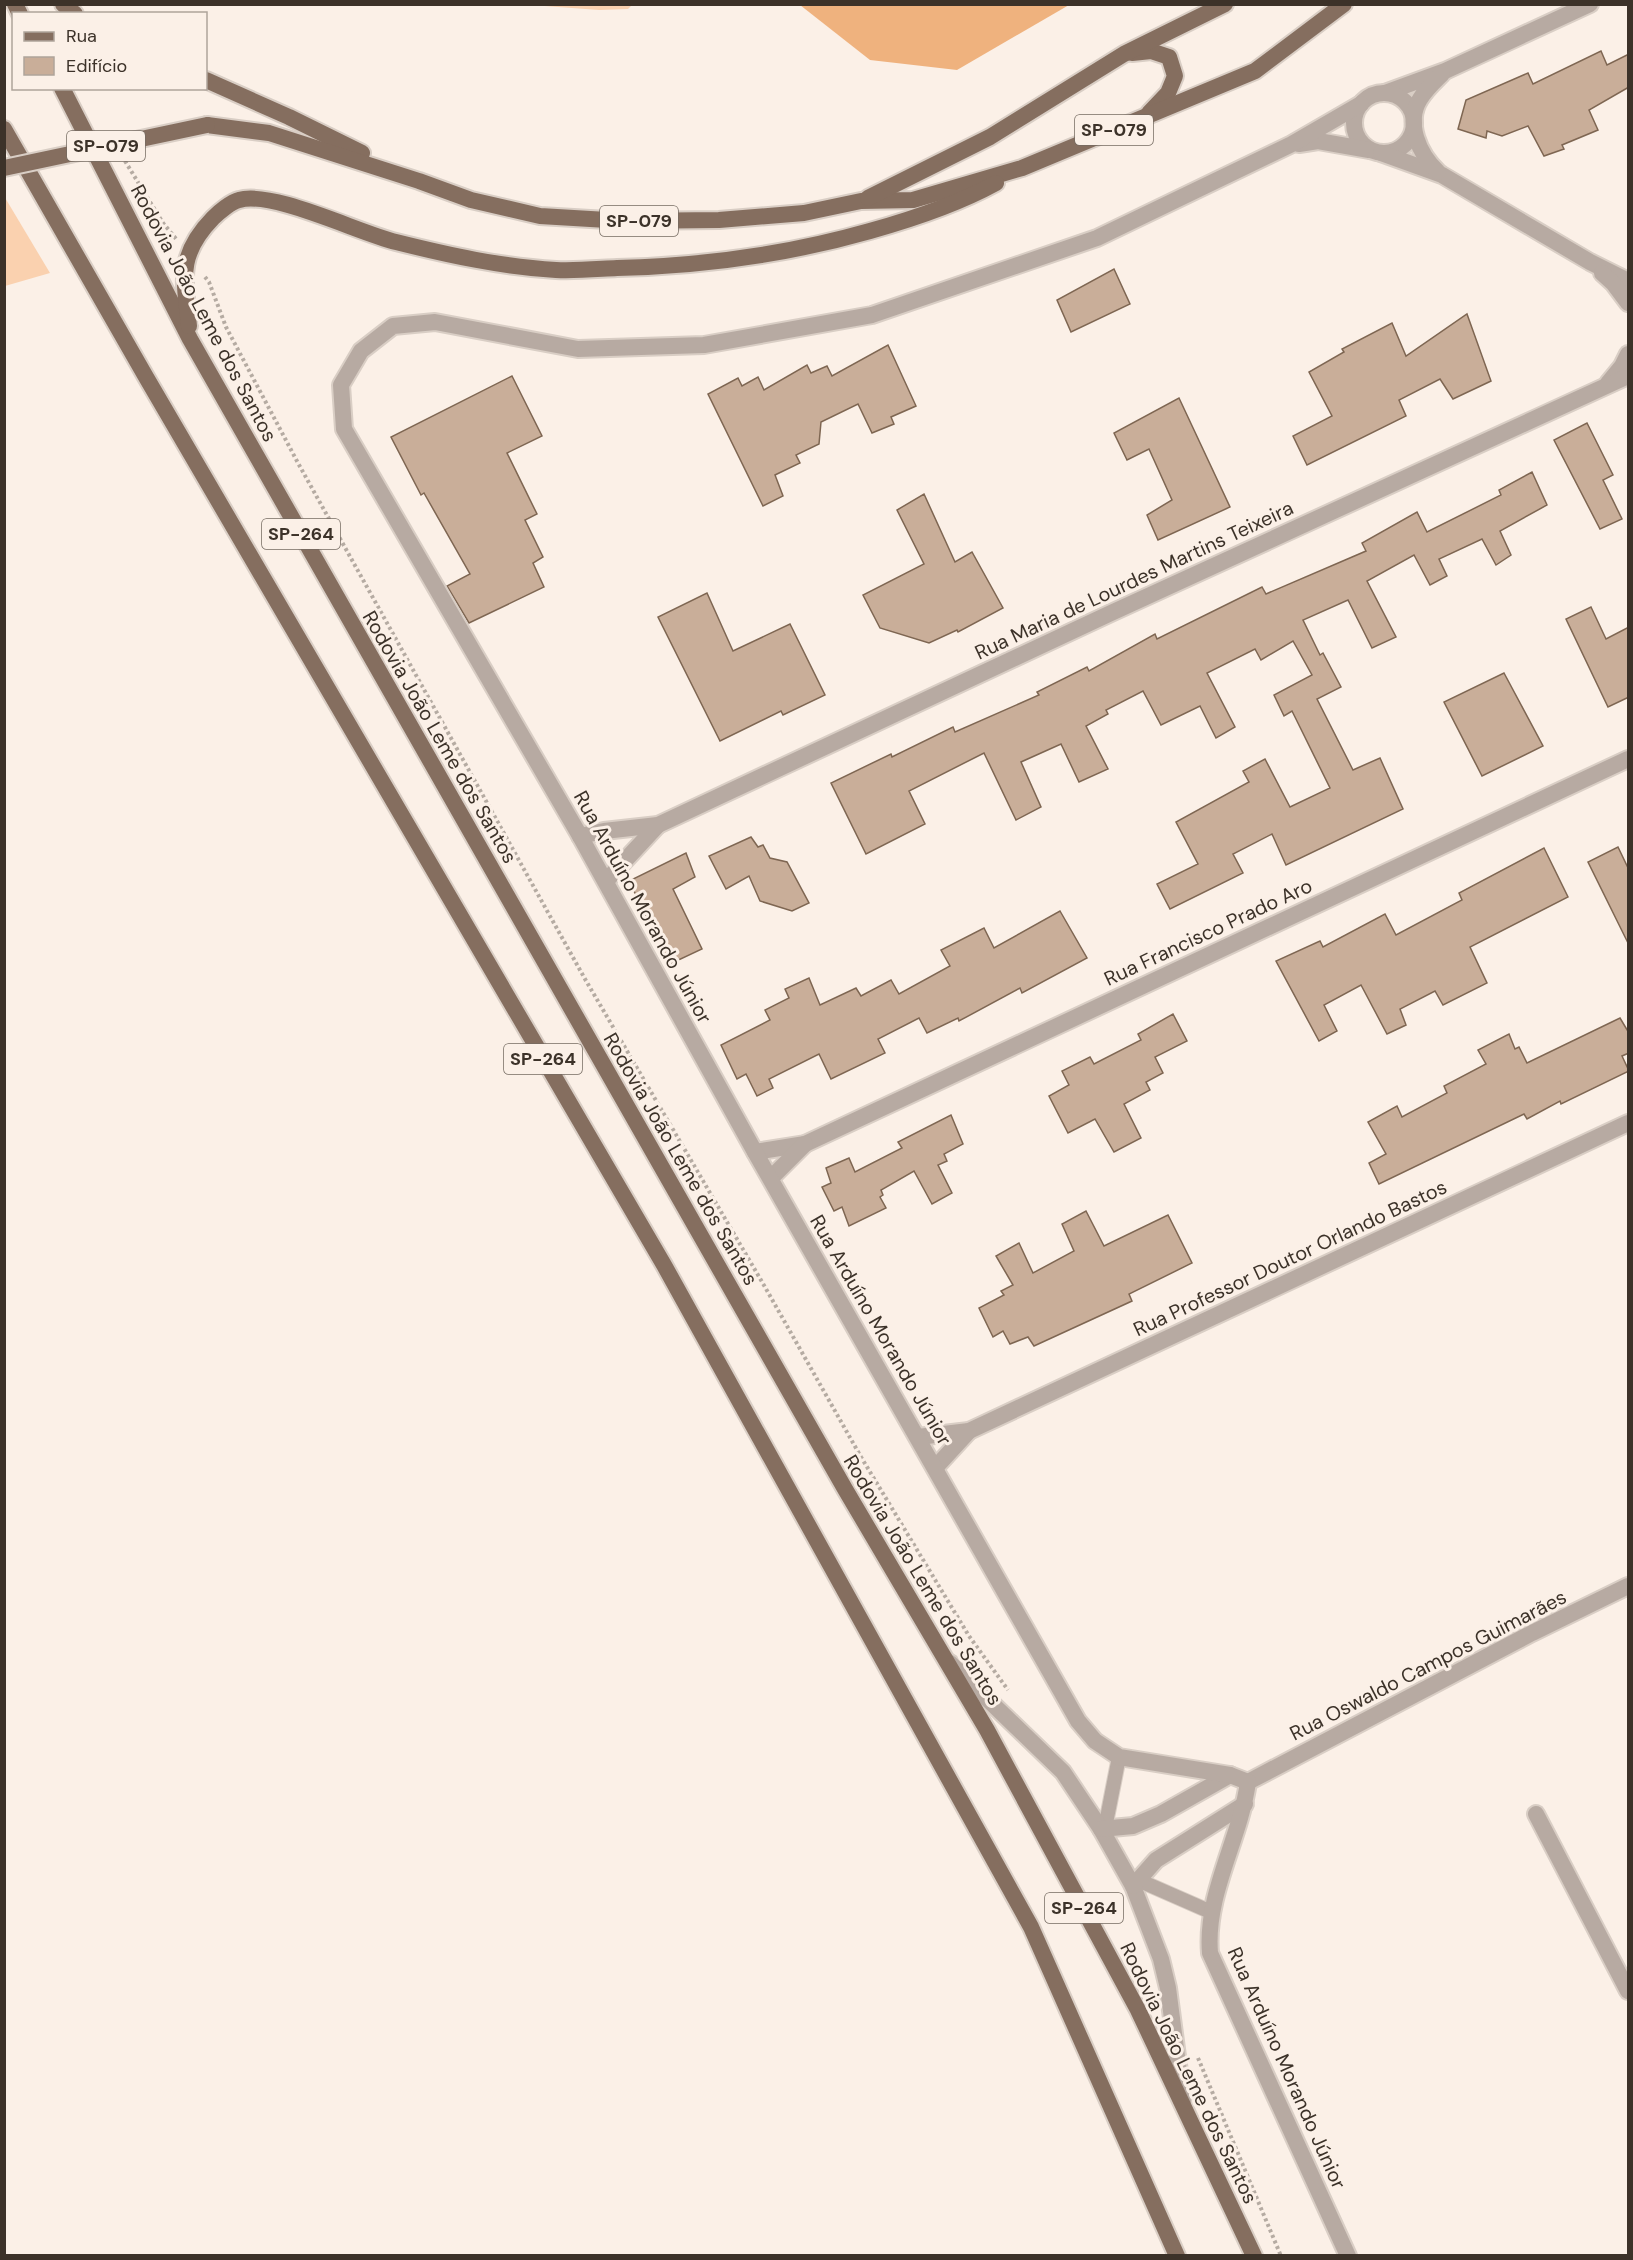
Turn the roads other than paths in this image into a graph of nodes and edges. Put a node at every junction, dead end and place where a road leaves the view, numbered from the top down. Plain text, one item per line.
1 (1225, 4) edge
2 (1344, 4) edge
3 (1590, 4) edge
4 (1124, 54) junction
5 (1445, 71) junction
6 (207, 80) edge
7 (63, 90) edge
8 (1385, 93) junction
9 (1361, 104) junction
10 (1144, 118) junction
11 (1414, 125) junction
12 (4, 129) edge
13 (1293, 144) junction
14 (1377, 152) junction
15 (4, 168) edge
16 (1022, 168) junction
17 (1442, 175) junction
18 (420, 181) junction
19 (861, 201) junction
20 (1590, 262) junction
21 (1629, 281) edge
22 (1629, 303) edge
23 (190, 339) junction
24 (1629, 354) edge
25 (1629, 376) edge
26 (1603, 388) junction
27 (1629, 759) edge
28 (658, 825) junction
29 (580, 836) junction
30 (606, 881) junction
31 (1629, 1123) edge
32 (805, 1144) junction
33 (755, 1152) junction
34 (771, 1178) junction
35 (969, 1431) junction
36 (918, 1437) junction
37 (935, 1468) junction
38 (1629, 1586) edge
39 (944, 1656) junction
40 (1119, 1757) junction
41 (1230, 1775) junction
42 (1248, 1782) junction
43 (1245, 1804) junction
44 (1536, 1814) dead end
45 (1103, 1829) junction
46 (1136, 1883) junction
47 (1211, 1912) junction
48 (1629, 1991) edge
49 (1184, 2106) junction
50 (1177, 2256) edge
51 (1254, 2256) edge
52 (1348, 2256) edge

1 - 4 main road, SP-079
2 - 10 main road, SP-079
3 - 5 street
4 - 10 main road
4 - 19 main road, SP-079
5 - 8 street
5 - 11 street
6 - 18 main road
7 - 23 main road, Rodovia João Leme dos Santos / SP-264
8 - 9 street
8 - 11 street
9 - 13 street
9 - 14 street
10 - 16 main road, SP-079
11 - 14 street
11 - 17 street
12 - 50 main road, SP-264
13 - 14 street
13 - 29 street, Rua Arduíno Morando Júnior
14 - 17 street
15 - 18 main road, SP-079, bridge
16 - 19 main road, SP-079
16 - 23 main road
17 - 20 street
18 - 19 main road, SP-079
20 - 21 street
20 - 22 street
23 - 39 main road, Rodovia João Leme dos Santos / SP-264
24 - 26 street
25 - 26 street, Rua Maria de Lourdes Martins Teixeira
26 - 28 street, Rua Maria de Lourdes Martins Teixeira
27 - 32 street, Rua Francisco Prado Aro
28 - 29 street, Rua Maria de Lourdes Martins Teixeira
28 - 30 street, Rua Maria de Lourdes Martins Teixeira
29 - 30 street, Rua Arduíno Morando Júnior
30 - 33 street, Rua Arduíno Morando Júnior
31 - 35 street, Rua Professor Doutor Orlando Bastos
32 - 33 street, Rua Francisco Prado Aro
32 - 34 street, Rua Francisco Prado Aro
33 - 34 street, Rua Arduíno Morando Júnior
34 - 36 street, Rua Arduíno Morando Júnior
35 - 36 street, Rua Professor Doutor Orlando Bastos
35 - 37 street, Rua Professor Doutor Orlando Bastos
36 - 37 street, Rua Arduíno Morando Júnior
37 - 40 street, Rua Arduíno Morando Júnior
38 - 42 street, Rua Oswaldo Campos Guimarães
39 - 45 street
39 - 49 main road, Rodovia João Leme dos Santos / SP-264
40 - 41 street, Rua Arduíno Morando Júnior
40 - 45 lane
41 - 42 street, Rua Arduíno Morando Júnior
41 - 45 street
42 - 43 street, Rua Arduíno Morando Júnior
43 - 46 street
43 - 47 street, Rua Arduíno Morando Júnior
44 - 48 street
45 - 46 street
46 - 47 lane
46 - 49 street
47 - 52 street, Rua Arduíno Morando Júnior
49 - 51 main road, Rodovia João Leme dos Santos / SP-264

